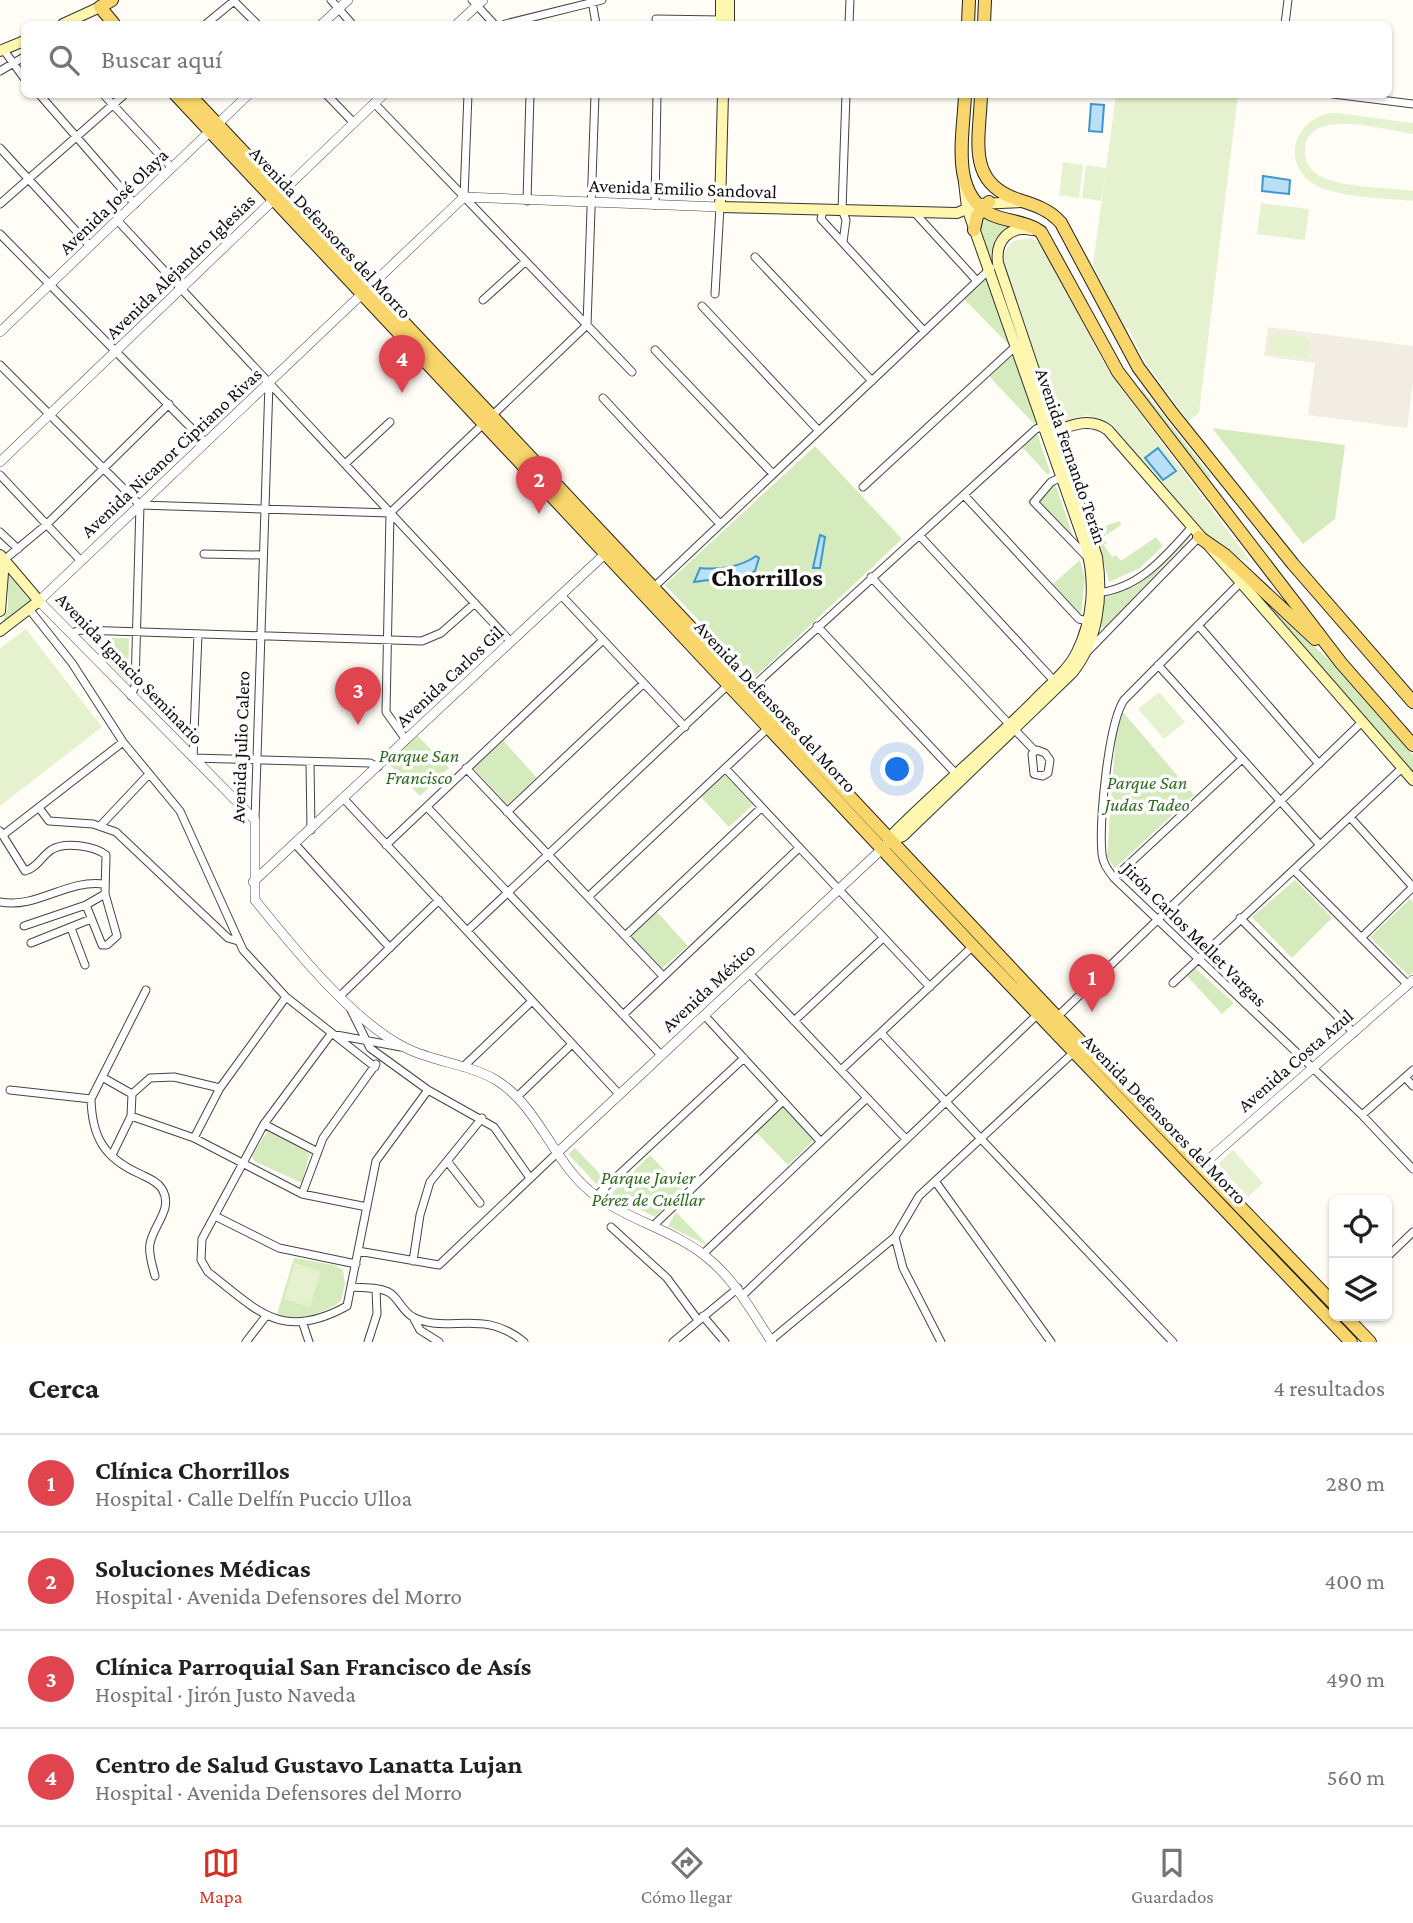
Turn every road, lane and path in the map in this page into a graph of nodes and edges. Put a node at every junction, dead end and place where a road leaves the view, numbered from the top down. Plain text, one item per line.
1 (234, 0) edge
2 (331, 0) edge
3 (348, 0) edge
4 (721, 0) edge
5 (730, 0) edge
6 (850, 0) edge
7 (969, 0) edge
8 (985, 0) edge
9 (1288, 0) edge
10 (596, 1) edge
11 (477, 2) edge
12 (106, 3) edge
13 (338, 9) junction
14 (88, 13) junction
15 (656, 19) dead end
16 (70, 21) edge
17 (80, 21) edge
18 (113, 21) edge
19 (121, 21) edge
20 (210, 21) edge
21 (254, 21) edge
22 (325, 21) edge
23 (349, 21) edge
24 (460, 21) edge
25 (492, 21) edge
26 (517, 21) edge
27 (596, 21) edge
28 (690, 21) edge
29 (723, 21) edge
30 (724, 21) edge
31 (849, 21) edge
32 (968, 21) edge
33 (984, 21) edge
34 (1285, 21) edge
35 (21, 42) edge
36 (2, 50) edge
37 (21, 59) edge
38 (13, 64) junction
39 (0, 72) edge
40 (21, 74) edge
41 (42, 98) edge
42 (106, 98) edge
43 (121, 98) edge
44 (180, 98) edge
45 (192, 98) edge
46 (245, 98) edge
47 (330, 98) edge
48 (380, 98) edge
49 (468, 98) edge
50 (530, 98) edge
51 (595, 98) edge
52 (657, 98) edge
53 (723, 98) edge
54 (846, 98) edge
55 (965, 98) edge
56 (981, 98) edge
57 (1365, 98) edge
58 (374, 104) junction
59 (1413, 104) edge
60 (112, 106) junction
61 (354, 123) junction
62 (214, 128) junction
63 (76, 138) junction
64 (0, 148) edge
65 (172, 168) junction
66 (28, 179) junction
67 (279, 196) junction
68 (464, 197) junction
69 (527, 201) junction
70 (591, 202) junction
71 (1028, 202) junction
72 (0, 204) edge
73 (135, 204) junction
74 (654, 205) junction
75 (979, 205) junction
76 (720, 207) junction
77 (823, 210) junction
78 (842, 210) junction
79 (914, 212) junction
80 (117, 220) junction
81 (974, 230) joint
82 (0, 234) edge
83 (1045, 237) junction
84 (843, 243) junction
85 (90, 246) junction
86 (755, 257) dead end
87 (526, 262) junction
88 (994, 268) junction
89 (977, 281) junction
90 (48, 286) junction
91 (181, 289) junction
92 (367, 289) junction
93 (715, 294) dead end
94 (483, 300) dead end
95 (702, 306) dead end
96 (587, 326) junction
97 (924, 331) junction
98 (0, 332) edge
99 (1019, 343) junction
100 (655, 350) dead end
101 (116, 351) junction
102 (0, 365) edge
103 (632, 372) dead end
104 (872, 381) junction
105 (269, 383) junction
106 (603, 398) dead end
107 (169, 404) junction
108 (50, 415) junction
109 (488, 419) junction
110 (390, 422) dead end
111 (1050, 428) junction
112 (819, 431) junction
113 (206, 443) junction
114 (0, 462) edge
115 (345, 464) junction
116 (103, 469) junction
117 (773, 474) junction
118 (0, 475) edge
119 (1062, 477) junction
120 (863, 487) dead end
121 (964, 495) junction
122 (140, 505) junction
123 (264, 509) junction
124 (390, 513) junction
125 (720, 524) junction
126 (47, 525) junction
127 (0, 532) edge
128 (1195, 532) junction
129 (920, 536) junction
130 (18, 549) junction
131 (606, 553) junction
132 (204, 554) dead end
133 (262, 555) junction
134 (2, 558) edge
135 (1090, 560) junction
136 (81, 561) junction
137 (871, 578) junction
138 (1239, 584) junction
139 (654, 587) junction
140 (1096, 593) junction
141 (561, 595) junction
142 (39, 601) junction
143 (475, 603) junction
144 (29, 609) junction
145 (0, 611) edge
146 (1088, 621) junction
147 (1198, 625) junction
148 (817, 626) junction
149 (0, 631) edge
150 (137, 631) junction
151 (71, 633) junction
152 (198, 634) junction
153 (260, 636) junction
154 (388, 640) junction
155 (603, 640) junction
156 (511, 642) junction
157 (1087, 651) junction
158 (1341, 663) junction
159 (1158, 665) junction
160 (733, 680) junction
161 (644, 684) junction
162 (1057, 684) junction
163 (745, 694) junction
164 (131, 696) junction
165 (1413, 702) edge
166 (1361, 723) junction
167 (685, 727) junction
168 (769, 727) junction
169 (1013, 728) junction
170 (405, 740) junction
171 (123, 742) junction
172 (1413, 745) edge
173 (1035, 751) dead end
174 (193, 758) junction
175 (258, 760) junction
176 (1242, 760) junction
177 (310, 761) junction
178 (1319, 764) junction
179 (378, 767) junction
180 (466, 768) junction
181 (725, 768) junction
182 (1402, 768) junction
183 (149, 775) junction
184 (959, 778) junction
185 (1413, 780) edge
186 (344, 799) junction
187 (1279, 801) junction
188 (427, 807) junction
189 (761, 808) junction
190 (40, 809) junction
191 (507, 812) junction
192 (1350, 817) junction
193 (255, 820) junction
194 (101, 825) junction
195 (311, 830) junction
196 (1, 833) edge
197 (295, 844) junction
198 (887, 844) junction
199 (386, 845) junction
200 (1320, 845) junction
201 (799, 848) junction
202 (549, 855) junction
203 (1294, 870) junction
204 (1114, 878) junction
205 (253, 882) junction
206 (104, 884) junction
207 (1413, 887) edge
208 (837, 889) junction
209 (509, 893) junction
210 (105, 894) junction
211 (588, 897) junction
212 (438, 899) junction
213 (0, 902) edge
214 (86, 905) junction
215 (1155, 918) junction
216 (1240, 918) junction
217 (91, 919) junction
218 (24, 926) dead end
219 (71, 928) junction
220 (467, 931) junction
221 (625, 936) junction
222 (1361, 938) junction
223 (882, 939) junction
224 (238, 941) junction
225 (31, 943) dead end
226 (973, 946) junction
227 (390, 948) junction
228 (1197, 960) junction
229 (85, 965) dead end
230 (749, 973) junction
231 (662, 975) junction
232 (1173, 983) dead end
233 (1410, 983) edge
234 (930, 987) junction
235 (146, 990) dead end
236 (340, 996) junction
237 (286, 997) junction
238 (533, 1001) junction
239 (348, 1003) junction
240 (1038, 1014) junction
241 (623, 1015) junction
242 (704, 1015) junction
243 (1057, 1017) junction
244 (794, 1021) junction
245 (1354, 1032) junction
246 (881, 1033) junction
247 (331, 1034) junction
248 (365, 1040) junction
249 (572, 1044) junction
250 (405, 1048) junction
251 (1078, 1048) junction
252 (661, 1055) junction
253 (380, 1058) junction
254 (744, 1058) junction
255 (375, 1067) junction
256 (463, 1067) junction
257 (841, 1070) junction
258 (1311, 1070) junction
259 (1413, 1070) edge
260 (102, 1077) junction
261 (1405, 1077) junction
262 (1413, 1086) edge
263 (220, 1088) junction
264 (10, 1090) dead end
265 (428, 1090) junction
266 (132, 1094) junction
267 (619, 1094) junction
268 (517, 1097) junction
269 (867, 1098) junction
270 (92, 1099) junction
271 (783, 1101) junction
272 (945, 1101) junction
273 (1362, 1115) junction
274 (131, 1116) junction
275 (482, 1118) junction
276 (264, 1124) junction
277 (194, 1138) junction
278 (905, 1138) junction
279 (981, 1139) junction
280 (821, 1142) junction
281 (316, 1151) junction
282 (557, 1153) junction
283 (112, 1155) junction
284 (447, 1161) junction
285 (243, 1163) junction
286 (1200, 1167) junction
287 (1413, 1169) edge
288 (530, 1178) junction
289 (934, 1181) junction
290 (302, 1194) junction
291 (596, 1196) junction
292 (480, 1203) dead end
293 (367, 1207) junction
294 (215, 1216) junction
295 (653, 1226) junction
296 (611, 1227) dead end
297 (1413, 1232) edge
298 (895, 1237) junction
299 (358, 1251) junction
300 (1392, 1252) edge
301 (703, 1254) junction
302 (413, 1261) junction
303 (356, 1264) junction
304 (155, 1276) dead end
305 (352, 1287) junction
306 (376, 1290) junction
307 (741, 1291) junction
308 (1329, 1299) edge
309 (266, 1315) junction
310 (413, 1317) junction
311 (701, 1318) junction
312 (1350, 1321) edge
313 (303, 1324) junction
314 (771, 1341) edge
315 (246, 1342) edge
316 (309, 1342) edge
317 (368, 1342) edge
318 (439, 1342) edge
319 (524, 1342) edge
320 (673, 1342) edge
321 (725, 1342) edge
322 (941, 1342) edge
323 (1051, 1342) edge
324 (1173, 1342) edge
325 (1351, 1342) edge
326 (1370, 1342) edge

1 - 20 street
1 - 21 street
2 - 13 street
3 - 13 street
4 - 29 main road
5 - 30 main road
6 - 31 street
7 - 32 main road
8 - 33 main road
9 - 34 street
10 - 26 street
10 - 27 street
11 - 24 street
11 - 25 street
12 - 14 main road
12 - 18 main road
12 - 19 main road
13 - 22 street
13 - 23 street
14 - 16 main road
14 - 17 street
15 - 28 street
35 - 36 main road
36 - 38 street
37 - 38 street
38 - 39 street
38 - 40 street
41 - 63 street
42 - 60 street
43 - 60 street
44 - 62 main road, Avenida Defensores del Morro
45 - 62 main road, Avenida Defensores del Morro
46 - 62 street, Avenida José Olaya
47 - 61 street
48 - 58 street, Avenida Alejandro Iglesias
49 - 68 street
50 - 69 street
51 - 70 street
52 - 74 street
53 - 76 main road
54 - 78 street
55 - 75 main road
56 - 71 main road
57 - 59 street
58 - 61 street, Avenida Alejandro Iglesias
58 - 68 street
60 - 63 street
60 - 65 street
61 - 67 street, Avenida Alejandro Iglesias
62 - 65 street, Avenida José Olaya
62 - 67 main road, Avenida Defensores del Morro
63 - 66 street
63 - 73 street
64 - 66 street
65 - 73 street, Avenida José Olaya
66 - 72 street
66 - 85 street
67 - 91 street, Avenida Alejandro Iglesias
67 - 92 main road, Avenida Defensores del Morro
68 - 69 street, Avenida Emilio Sandoval
68 - 87 street
68 - 92 street
69 - 70 street, Avenida Emilio Sandoval
70 - 74 street, Avenida Emilio Sandoval
70 - 96 street
71 - 75 main road, Avenida Emilio Sandoval
71 - 165 main road
73 - 80 street, Avenida José Olaya
74 - 76 street, Avenida Emilio Sandoval
75 - 79 main road, Avenida Emilio Sandoval
75 - 81 main road
75 - 83 main road
76 - 77 main road, Avenida Emilio Sandoval
76 - 93 street
77 - 78 main road, Avenida Emilio Sandoval
77 - 84 street
78 - 79 main road, Avenida Emilio Sandoval
78 - 84 street
79 - 89 street
80 - 85 street, Avenida José Olaya
80 - 91 street
81 - 88 main road, Avenida Fernando Terán
82 - 90 street
83 - 88 main road
83 - 158 main road
84 - 97 street
85 - 90 street, Avenida José Olaya
86 - 104 street
87 - 94 street
87 - 96 street
88 - 89 street
88 - 99 main road, Avenida Fernando Terán
89 - 97 street
90 - 98 street, Avenida José Olaya
90 - 101 street
91 - 101 street, Avenida Alejandro Iglesias
91 - 105 street
92 - 105 street, Avenida Nicanor Cipriano Rivas
92 - 109 main road, Avenida Defensores del Morro
95 - 112 street
96 - 103 street
96 - 109 street
97 - 104 street
99 - 111 main road, Avenida Fernando Terán
99 - 120 street
100 - 117 street
101 - 107 street
101 - 108 street, Avenida Alejandro Iglesias
102 - 108 street
104 - 112 street
105 - 113 street, Avenida Nicanor Cipriano Rivas
105 - 115 street
105 - 123 street, Avenida Julio Calero
106 - 125 street
107 - 113 street
107 - 116 street
108 - 114 street, Avenida Alejandro Iglesias
108 - 116 street
109 - 124 street
109 - 131 main road, Avenida Defensores del Morro
109 - 139 main road, Avenida Defensores del Morro
110 - 115 street
111 - 119 main road, Avenida Fernando Terán
111 - 121 street
111 - 128 main road
111 - 140 main road, Avenida Fernando Terán
112 - 117 street
113 - 122 street, Avenida Nicanor Cipriano Rivas
115 - 124 street
116 - 122 street
116 - 126 street
117 - 125 street
118 - 126 street
119 - 135 main road, Avenida Fernando Terán
119 - 135 street
121 - 129 street
121 - 146 street
122 - 123 street
122 - 136 street, Avenida Nicanor Cipriano Rivas
122 - 150 street
123 - 124 street
123 - 133 street, Avenida Julio Calero
124 - 143 street
124 - 154 street
125 - 139 street
126 - 130 street
126 - 136 street
127 - 130 street
128 - 138 main road
128 - 140 street
128 - 157 street
128 - 158 main road
129 - 137 street
129 - 162 street
130 - 134 street
131 - 141 street, Avenida Carlos Gil
131 - 160 main road, Avenida Defensores del Morro
132 - 133 street
133 - 153 street, Avenida Julio Calero
134 - 142 main road
134 - 145 main road
135 - 140 main road, Avenida Fernando Terán
136 - 142 street, Avenida Nicanor Cipriano Rivas
137 - 148 street
137 - 169 street
138 - 147 street, Jirón Carlos Mellet Vargas
138 - 166 main road
139 - 160 main road, Avenida Defensores del Morro
140 - 146 main road, Avenida Fernando Terán
140 - 157 main road, Avenida Fernando Terán
141 - 155 street
141 - 156 street, Avenida Carlos Gil
142 - 144 main road, Avenida Nicanor Cipriano Rivas
142 - 151 street, Avenida Ignacio Seminario
143 - 154 street
143 - 156 street
144 - 149 main road, Avenida Nicanor Cipriano Rivas
144 - 171 street
146 - 162 main road, Avenida Fernando Terán
147 - 159 street, Jirón Carlos Mellet Vargas
147 - 178 street
148 - 163 street
148 - 184 street
150 - 151 street
150 - 152 street
150 - 164 street
151 - 164 street, Avenida Ignacio Seminario
152 - 153 street
152 - 174 street
153 - 154 street
153 - 175 street, Avenida Julio Calero
154 - 170 street
155 - 161 street
155 - 180 street
156 - 170 street, Avenida Carlos Gil
157 - 162 main road, Avenida Fernando Terán
158 - 172 main road
159 - 176 street
159 - 204 street, Jirón Carlos Mellet Vargas
160 - 163 main road, Avenida Defensores del Morro
160 - 167 street
161 - 167 street
161 - 191 street
162 - 169 main road, Avenida Fernando Terán
163 - 168 main road, Avenida Defensores del Morro
163 - 198 main road, Avenida Defensores del Morro
164 - 174 street, Avenida Ignacio Seminario
166 - 178 street
166 - 182 main road
167 - 202 street
168 - 181 street
168 - 198 main road, Avenida Defensores del Morro
169 - 173 street
169 - 184 main road, Avenida Fernando Terán
170 - 179 street, Avenida Carlos Gil
171 - 183 street
171 - 190 street
174 - 175 street
174 - 193 street, Avenida Ignacio Seminario
175 - 177 street
175 - 193 street, Avenida Julio Calero
176 - 187 street
176 - 204 street
177 - 179 street
177 - 195 street
178 - 187 street
179 - 186 street, Avenida Carlos Gil
180 - 188 street
180 - 191 street
181 - 189 street
181 - 211 street
182 - 185 main road
182 - 192 street
183 - 194 street
183 - 224 street
184 - 198 main road, Avenida Fernando Terán
186 - 195 street, Avenida Carlos Gil
186 - 199 street
187 - 200 street
187 - 215 street
188 - 199 street
188 - 209 street
189 - 201 street
189 - 221 street
190 - 194 street
190 - 196 street
191 - 202 street
192 - 200 street
192 - 207 street
193 - 205 street, Avenida Julio Calero
194 - 224 street
195 - 197 street, Avenida Carlos Gil
196 - 206 street
197 - 205 street, Avenida Carlos Gil
197 - 227 street
198 - 208 street, Avenida México
198 - 226 main road, Avenida Defensores del Morro
198 - 243 main road, Avenida Defensores del Morro
199 - 212 street
200 - 203 street
201 - 208 street
201 - 231 street
202 - 209 street
202 - 211 street
203 - 216 street
203 - 222 street
204 - 215 street, Jirón Carlos Mellet Vargas
205 - 236 street, Avenida Julio Calero
206 - 210 street
206 - 213 street
207 - 222 street
208 - 223 street
208 - 230 street, Avenida México
209 - 220 street
209 - 241 street
210 - 214 street
210 - 217 street
211 - 221 street
212 - 220 street
212 - 227 street
214 - 217 street
214 - 218 street
215 - 228 street, Jirón Carlos Mellet Vargas
215 - 243 street
216 - 228 street
216 - 245 street
217 - 219 street
219 - 225 street
219 - 229 street
220 - 238 street
221 - 231 street
222 - 233 street
223 - 234 street
223 - 244 street
224 - 237 street
226 - 234 street
226 - 240 main road, Avenida Defensores del Morro
227 - 236 street
228 - 232 street
228 - 258 street, Jirón Carlos Mellet Vargas
230 - 242 street, Avenida México
230 - 244 street
231 - 241 street
233 - 245 street, Avenida Costa Azul
234 - 246 street
235 - 260 street
236 - 239 street, Avenida Julio Calero
237 - 247 street
237 - 263 street
238 - 249 street
238 - 256 street
239 - 248 street
239 - 250 street, Avenida Julio Calero
240 - 251 main road, Avenida Defensores del Morro
240 - 272 street
241 - 252 street
242 - 252 street, Avenida México
242 - 254 street
243 - 251 main road, Avenida Defensores del Morro
244 - 257 street
245 - 258 street, Avenida Costa Azul
246 - 257 street
246 - 272 street
247 - 248 street, Avenida Julio Calero
247 - 255 street
247 - 276 street
248 - 250 street, Avenida Julio Calero
248 - 253 street
249 - 267 street
249 - 268 street
250 - 256 street, Avenida Julio Calero
251 - 279 street
251 - 286 main road, Avenida Defensores del Morro
251 - 325 main road, Avenida Defensores del Morro
252 - 267 street, Avenida México
253 - 255 street
253 - 265 street
254 - 271 street
254 - 291 street
255 - 281 street
256 - 268 street, Avenida Julio Calero
257 - 269 street
258 - 273 street, Jirón Carlos Mellet Vargas
258 - 286 street, Avenida Costa Azul
259 - 261 street
260 - 266 street
260 - 270 street
261 - 262 street
261 - 273 street
263 - 266 street
263 - 277 street
264 - 270 street
265 - 275 street
265 - 293 street
266 - 274 street
267 - 282 street, Avenida México
268 - 282 street, Avenida Julio Calero
269 - 278 street
269 - 280 street
270 - 283 street
271 - 280 street
271 - 295 street
272 - 278 street
272 - 279 street
273 - 287 street, Jirón Carlos Mellet Vargas
274 - 277 street
274 - 283 street
275 - 284 street
275 - 288 street
276 - 281 street
276 - 285 street
277 - 285 street
278 - 307 street
279 - 289 street
279 - 324 street
280 - 301 street
281 - 290 street
282 - 288 street
282 - 291 street, Avenida Julio Calero
283 - 304 street
284 - 292 street
284 - 302 street
285 - 290 street
285 - 294 street
286 - 308 main road, Avenida Defensores del Morro
288 - 302 street
289 - 298 street
289 - 323 street
290 - 293 street
291 - 295 street, Avenida Julio Calero
293 - 299 street
294 - 303 street
294 - 309 street
295 - 301 street, Avenida Julio Calero
296 - 311 street
297 - 300 street
298 - 314 street
298 - 322 street
299 - 302 street
299 - 303 street
301 - 307 street, Avenida Julio Calero
303 - 305 street
305 - 306 street
305 - 313 street
306 - 310 street
306 - 317 street
307 - 311 street
307 - 314 street, Avenida Julio Calero
309 - 313 street
309 - 315 street
310 - 318 street
310 - 319 street
311 - 320 street
311 - 321 street
312 - 326 main road
313 - 316 street

